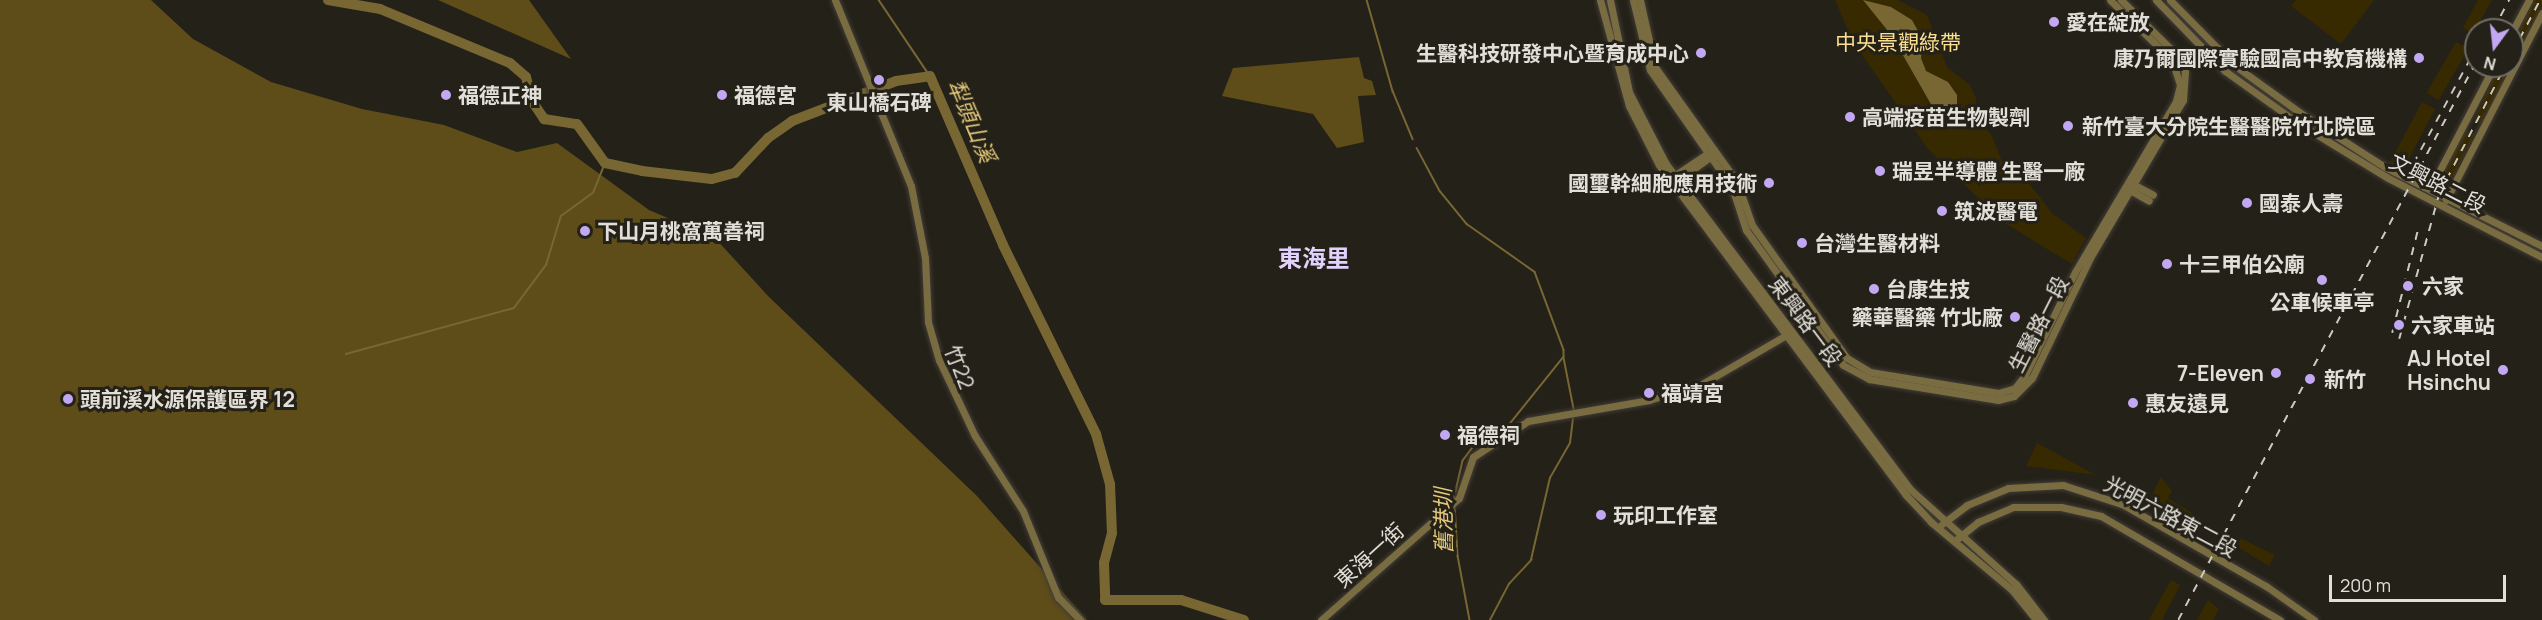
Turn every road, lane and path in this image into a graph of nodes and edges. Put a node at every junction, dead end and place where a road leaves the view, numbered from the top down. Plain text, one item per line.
1 (835, 0) edge
2 (1600, 0) edge
3 (1610, 0) edge
4 (1633, 0) edge
5 (1640, 0) edge
6 (2110, 0) edge
7 (2121, 0) edge
8 (2156, 0) edge
9 (2170, 0) edge
10 (2529, 0) edge
11 (2542, 13) edge
12 (2519, 18) edge
13 (2488, 78) edge
14 (1717, 150) junction
15 (1708, 151) junction
16 (1712, 158) junction
17 (1675, 174) junction
18 (1681, 180) junction
19 (1672, 182) junction
20 (2128, 185) junction
21 (2431, 187) junction
22 (2425, 196) junction
23 (2448, 196) junction
24 (2151, 198) dead end
25 (2444, 205) junction
26 (2542, 246) edge
27 (2542, 258) edge
28 (2058, 316) junction
29 (1789, 333) junction
30 (1941, 525) junction
31 (1958, 538) junction
32 (1080, 620) edge
33 (1322, 620) edge
34 (2036, 620) edge
35 (2044, 620) edge
36 (2280, 620) edge
37 (2314, 620) edge

1 - 32 street, 竹22 / 竹22
2 - 19 street, 東興路一段
3 - 17 street, 東興路一段
4 - 15 street, 生醫路一段
5 - 14 street, 生醫路一段
6 - 20 street, 生醫路一段
7 - 20 street, 生醫路一段
8 - 22 street, 文興路二段
9 - 21 street, 文興路二段
10 - 12 street
11 - 23 street
13 - 21 street
14 - 15 street
14 - 16 street
14 - 28 street, 生醫路一段
15 - 16 street, 生醫路一段
15 - 17 street
16 - 18 street
16 - 28 street, 生醫路一段
17 - 18 street, 東興路一段
17 - 19 street
18 - 19 street
18 - 29 street, 東興路一段
19 - 29 street, 東興路一段
20 - 24 street
20 - 28 street, 生醫路一段
21 - 22 street
21 - 23 street, 文興路二段
22 - 25 street, 文興路二段
23 - 25 street
23 - 26 street, 文興路二段
25 - 27 street, 文興路二段
29 - 30 street, 東興路一段
29 - 33 street, 東海一街
30 - 31 street, 東興路一段
30 - 37 street, 光明六路東二段
31 - 34 street, 東興路一段
31 - 35 street, 東興路一段
31 - 36 street, 光明六路東二段

